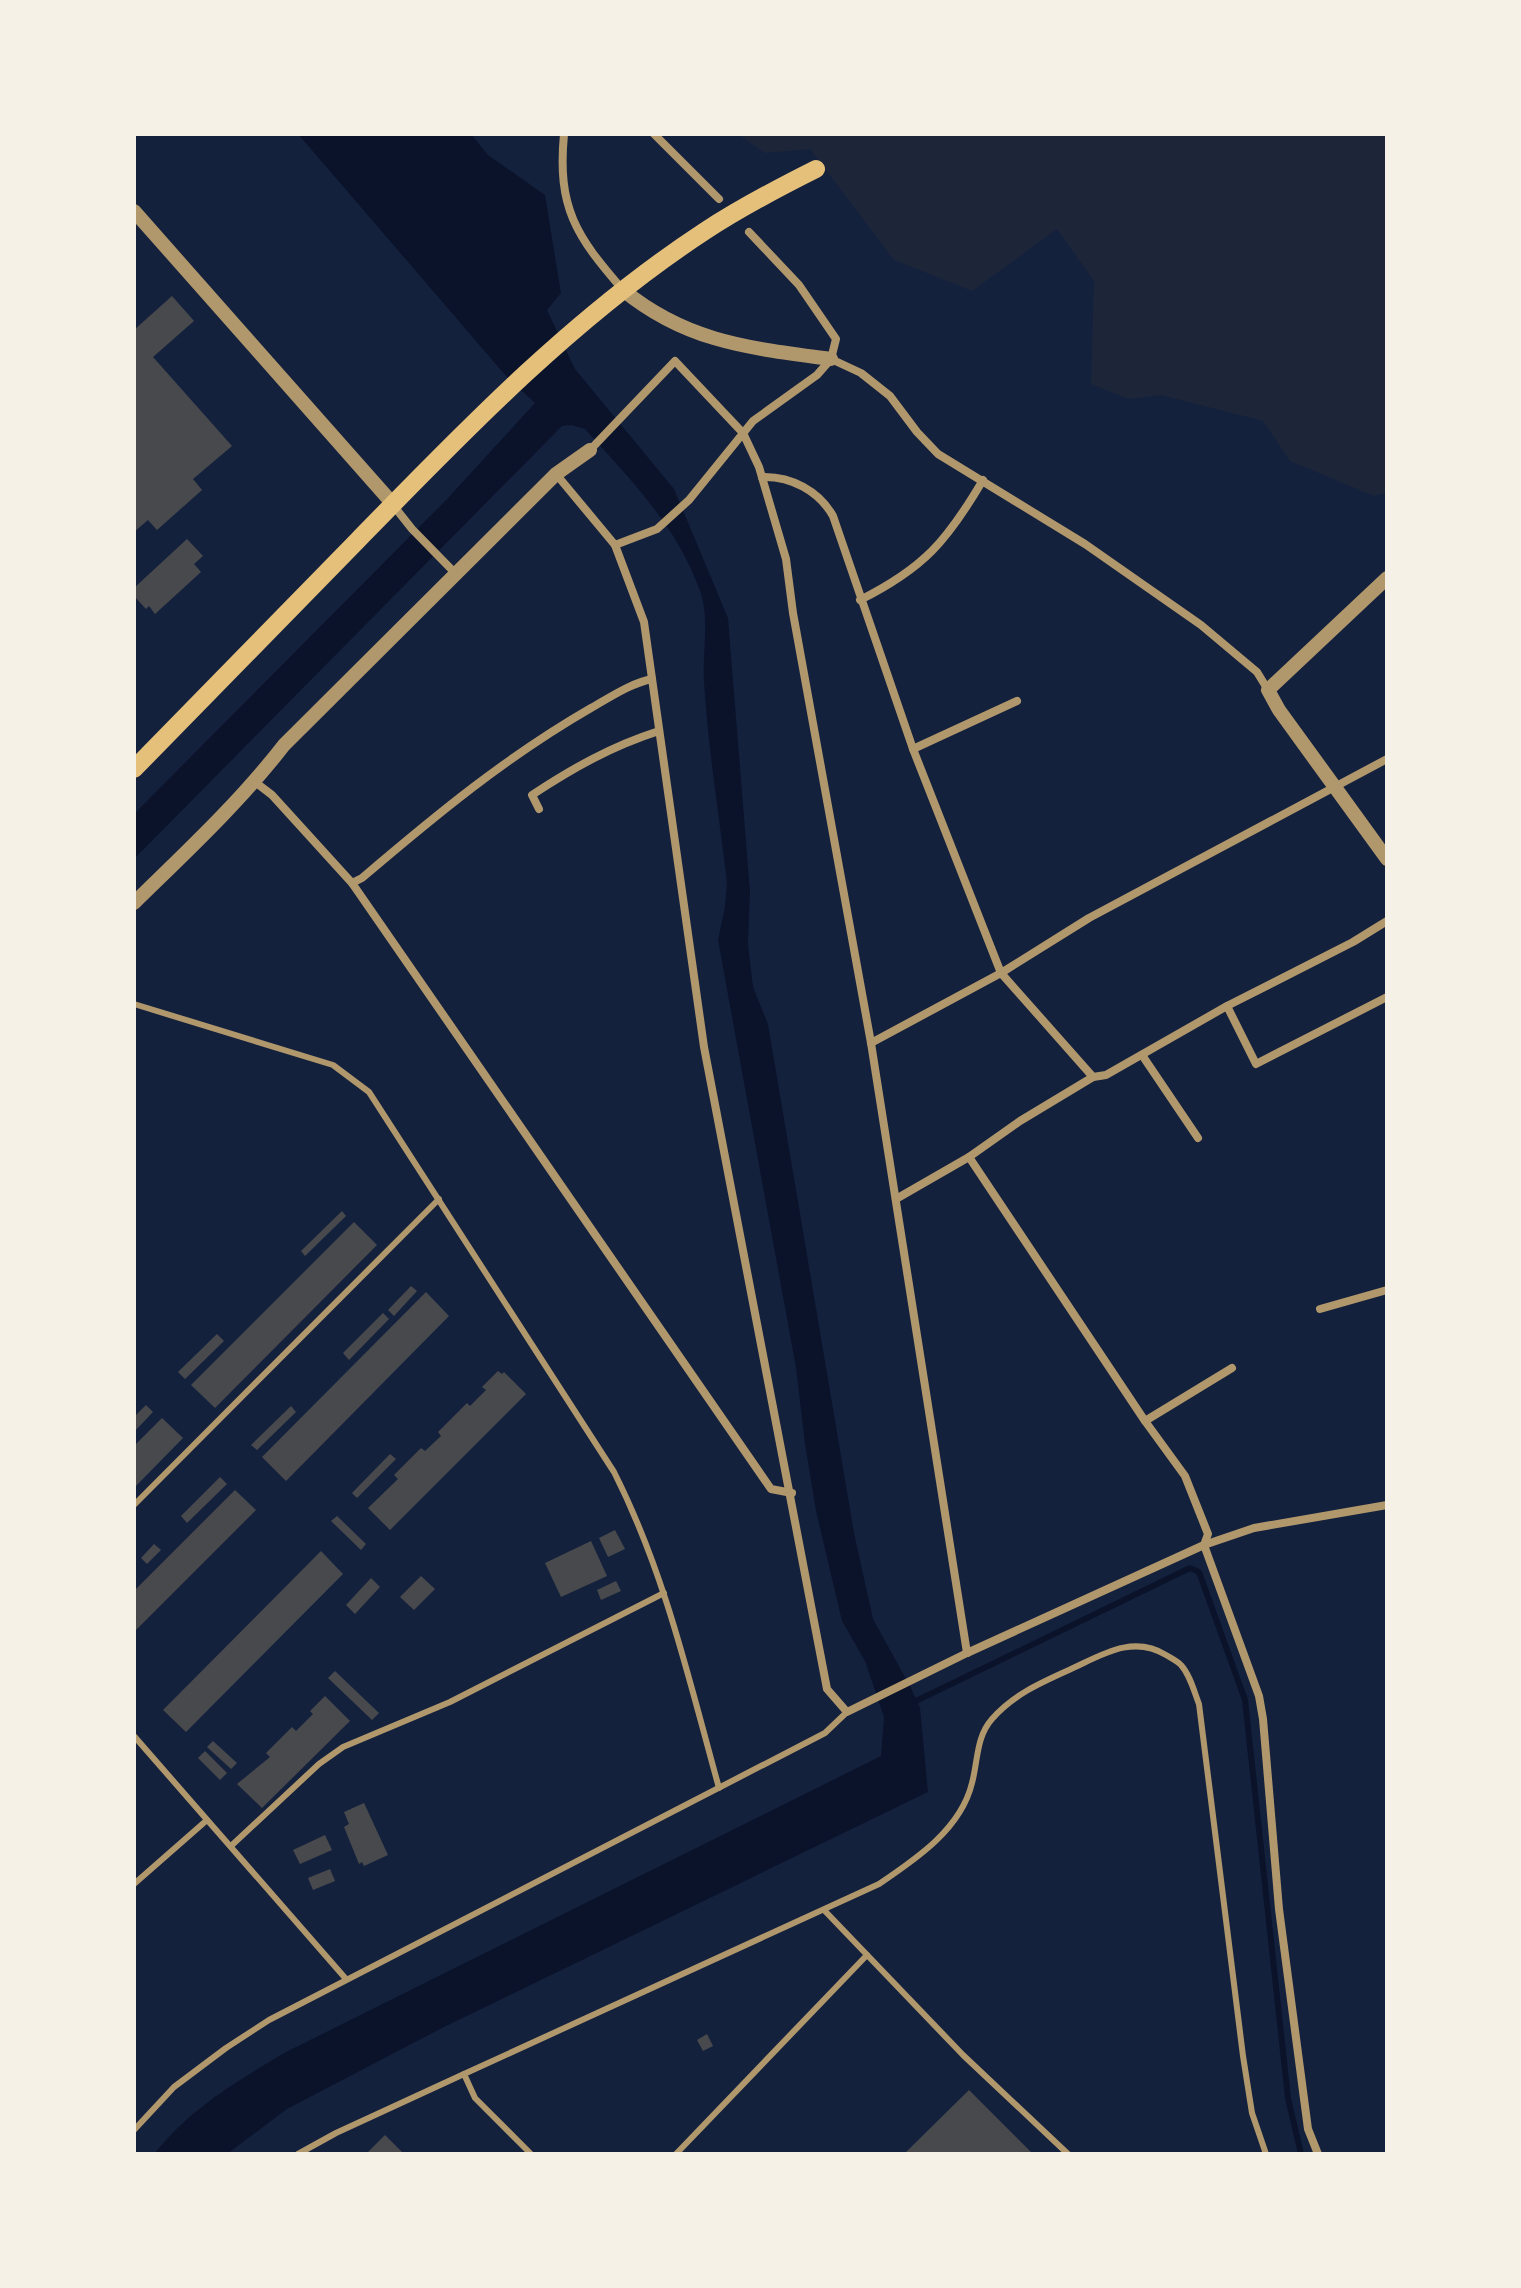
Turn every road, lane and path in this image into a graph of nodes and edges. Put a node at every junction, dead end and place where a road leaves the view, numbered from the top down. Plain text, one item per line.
1 (564, 134) edge
2 (654, 134) edge
3 (816, 169) dead end
4 (719, 199) dead end
5 (134, 211) edge
6 (749, 232) dead end
7 (623, 290) junction
8 (831, 359) junction
9 (743, 433) junction
10 (590, 450) joint
11 (556, 474) junction
12 (762, 477) junction
13 (983, 480) junction
14 (393, 504) junction
15 (615, 545) junction
16 (452, 571) junction
17 (1387, 578) edge
18 (860, 600) junction
19 (652, 679) junction
20 (1268, 690) junction
21 (1017, 701) dead end
22 (659, 731) junction
23 (913, 749) junction
24 (1387, 759) edge
25 (134, 769) edge
26 (255, 782) junction
27 (1334, 786) junction
28 (539, 809) dead end
29 (1387, 859) edge
30 (352, 883) junction
31 (134, 903) edge
32 (1387, 921) edge
33 (1001, 973) junction
34 (1387, 997) edge
35 (134, 1004) edge
36 (1227, 1006) junction
37 (871, 1043) junction
38 (1142, 1055) junction
39 (1093, 1077) junction
40 (1198, 1138) dead end
41 (969, 1157) junction
42 (439, 1199) junction
43 (896, 1199) junction
44 (1387, 1290) edge
45 (1320, 1309) dead end
46 (1232, 1368) dead end
47 (1145, 1421) junction
48 (792, 1493) junction
49 (134, 1505) edge
50 (1387, 1505) edge
51 (1204, 1545) junction
52 (664, 1593) junction
53 (967, 1653) junction
54 (847, 1712) junction
55 (134, 1736) edge
56 (719, 1788) junction
57 (207, 1820) junction
58 (231, 1846) junction
59 (134, 1884) edge
60 (824, 1910) junction
61 (867, 1955) junction
62 (346, 1979) junction
63 (464, 2074) junction
64 (134, 2130) edge
65 (298, 2154) edge
66 (531, 2154) edge
67 (676, 2154) edge
68 (1068, 2154) edge
69 (1266, 2154) edge
70 (1318, 2154) edge

1 - 7 street
2 - 4 street
3 - 7 main road
5 - 14 street
6 - 8 street
7 - 8 street
7 - 14 main road
8 - 9 street
8 - 13 street
9 - 10 street
9 - 12 street
9 - 15 street
10 - 11 street
11 - 15 street
11 - 16 street
12 - 18 street
12 - 37 street
13 - 18 street
13 - 20 street
14 - 16 street
14 - 25 main road
15 - 19 street
16 - 26 street
17 - 20 street
18 - 23 street
19 - 22 street
19 - 30 street
20 - 27 street
21 - 23 street
22 - 28 street
22 - 48 street
23 - 33 street
24 - 27 street
26 - 30 street
26 - 31 street
27 - 29 street
27 - 33 street
30 - 48 street
32 - 36 street
33 - 37 street
33 - 39 street
34 - 36 street
35 - 42 lane
36 - 38 street
37 - 43 street
38 - 39 street
38 - 40 street
39 - 41 street
41 - 43 street
41 - 47 street
42 - 49 lane
42 - 52 lane
43 - 53 street
44 - 45 street
46 - 47 street
47 - 51 street
48 - 54 street
50 - 51 street
51 - 53 street
51 - 70 street
52 - 56 lane
52 - 58 lane
53 - 54 street
54 - 56 lane
55 - 57 lane
56 - 62 lane
57 - 58 lane
57 - 59 lane
58 - 62 lane
60 - 61 lane
60 - 63 lane
60 - 69 lane
61 - 67 lane
61 - 68 lane
62 - 64 lane
63 - 65 lane
63 - 66 lane

